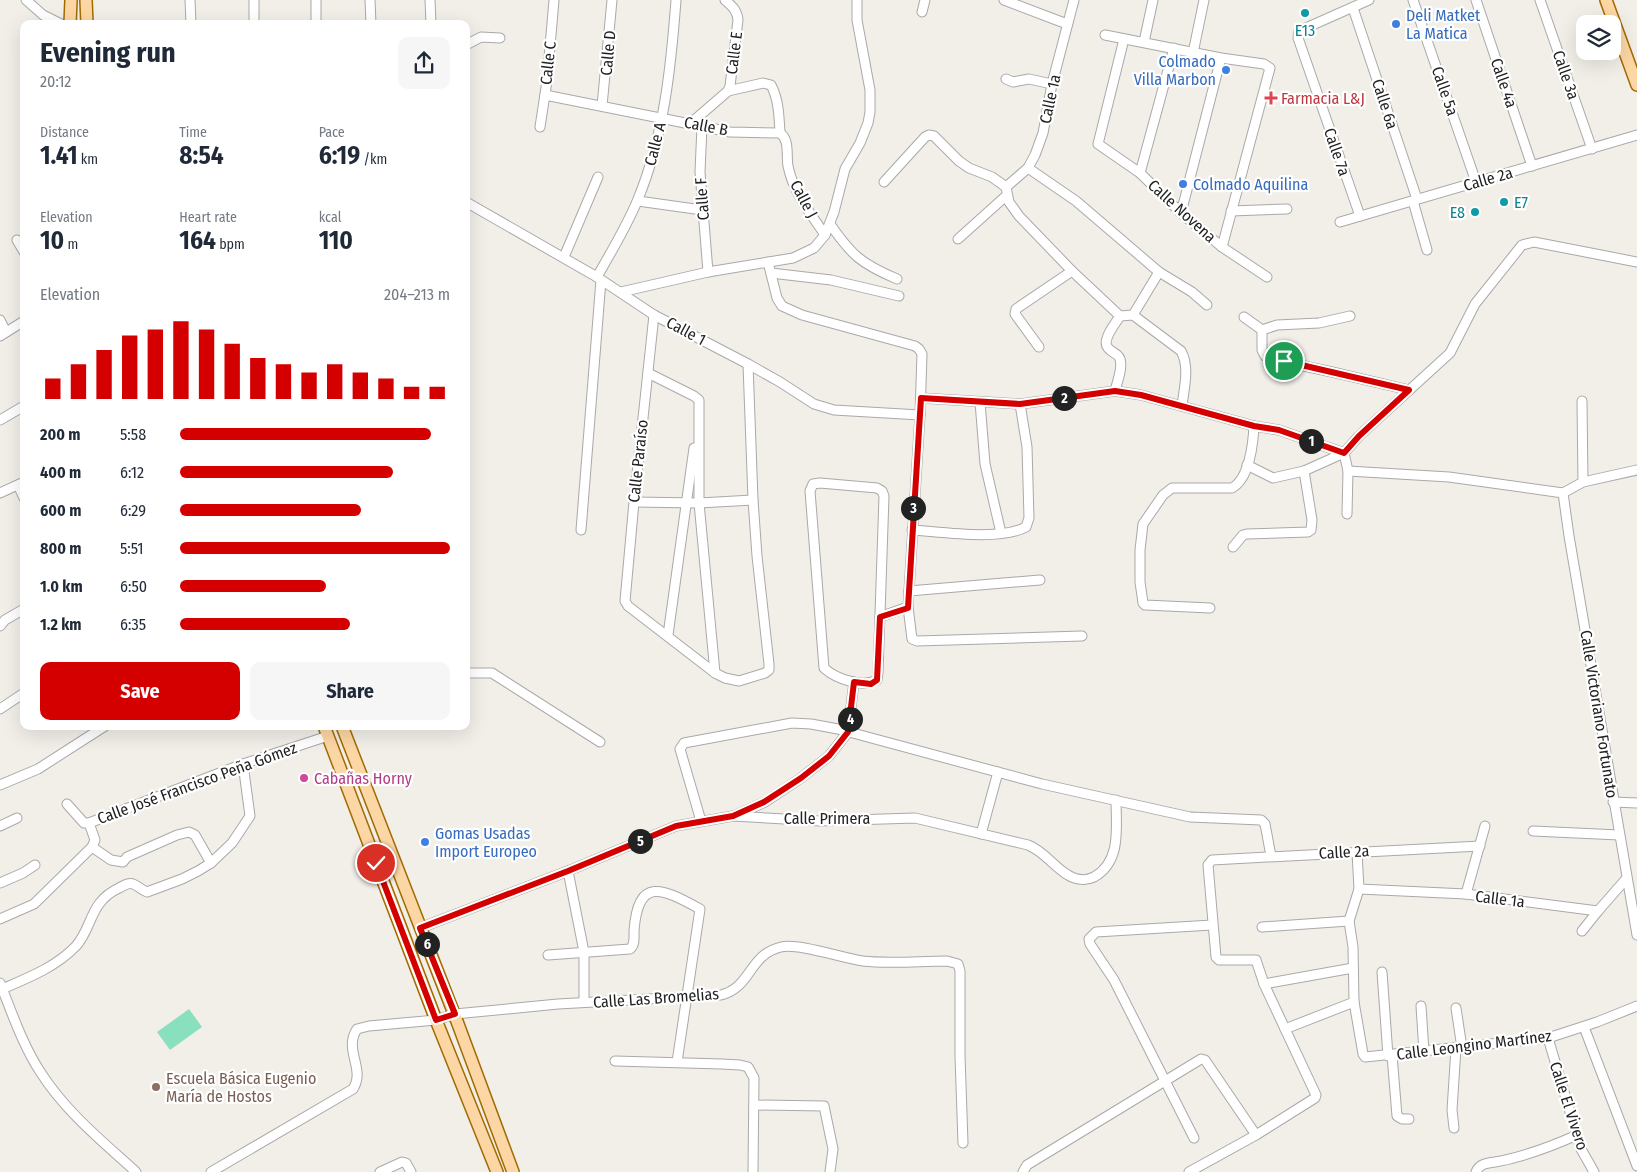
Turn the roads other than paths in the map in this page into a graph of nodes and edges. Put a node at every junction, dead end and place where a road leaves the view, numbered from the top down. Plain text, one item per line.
1 (26, 0) edge
2 (70, 0) edge
3 (86, 0) edge
4 (190, 0) edge
5 (254, 0) edge
6 (316, 0) edge
7 (370, 0) edge
8 (430, 0) edge
9 (554, 0) edge
10 (612, 0) edge
11 (676, 0) edge
12 (725, 0) edge
13 (857, 0) edge
14 (925, 0) edge
15 (1004, 0) edge
16 (1074, 0) edge
17 (1153, 0) edge
18 (1204, 0) edge
19 (1369, 0) edge
20 (1414, 0) edge
21 (1476, 0) edge
22 (1540, 0) edge
23 (1606, 0) edge
24 (1353, 8) junction
25 (922, 12) dead end
26 (53, 20) edge
27 (70, 20) edge
28 (87, 20) edge
29 (191, 20) edge
30 (254, 20) edge
31 (316, 20) edge
32 (371, 20) edge
33 (430, 20) edge
34 (1067, 24) junction
35 (1105, 35) dead end
36 (500, 38) dead end
37 (1124, 39) junction
38 (1144, 42) junction
39 (470, 43) edge
40 (1174, 48) junction
41 (1193, 53) junction
42 (1221, 58) junction
43 (1006, 79) dead end
44 (1636, 81) edge
45 (1052, 84) junction
46 (728, 91) junction
47 (545, 95) junction
48 (602, 106) junction
49 (662, 117) junction
50 (691, 123) junction
51 (540, 126) dead end
52 (702, 126) junction
53 (780, 134) junction
54 (1637, 135) edge
55 (1592, 149) junction
56 (1532, 166) junction
57 (1028, 168) junction
58 (1140, 172) junction
59 (598, 177) dead end
60 (884, 182) dead end
61 (1476, 182) junction
62 (1007, 191) junction
63 (1415, 200) junction
64 (638, 201) junction
65 (470, 204) edge
66 (1287, 209) dead end
67 (702, 210) junction
68 (1231, 211) junction
69 (1181, 213) junction
70 (1360, 216) junction
71 (1340, 222) dead end
72 (830, 224) junction
73 (825, 235) junction
74 (958, 238) dead end
75 (17, 240) dead end
76 (20, 245) edge
77 (1222, 247) junction
78 (1426, 250) dead end
79 (564, 258) junction
80 (768, 262) junction
81 (1637, 262) edge
82 (1072, 271) junction
83 (708, 272) junction
84 (1160, 272) junction
85 (771, 273) junction
86 (1267, 277) dead end
87 (599, 278) junction
88 (897, 279) dead end
89 (620, 292) junction
90 (899, 296) dead end
91 (1207, 305) dead end
92 (654, 315) junction
93 (1133, 315) junction
94 (1120, 316) junction
95 (1350, 316) dead end
96 (1244, 317) dead end
97 (0, 320) edge
98 (20, 323) edge
99 (1262, 330) junction
100 (3, 334) edge
101 (1039, 347) dead end
102 (748, 364) junction
103 (648, 373) junction
104 (1409, 390) junction
105 (1115, 391) junction
106 (921, 398) junction
107 (1582, 401) dead end
108 (980, 402) junction
109 (1020, 404) junction
110 (1182, 406) junction
111 (20, 408) edge
112 (920, 415) junction
113 (0, 420) edge
114 (1254, 426) junction
115 (698, 428) junction
116 (1344, 453) junction
117 (1247, 464) junction
118 (1637, 470) edge
119 (1348, 471) junction
120 (1304, 472) junction
121 (1583, 482) junction
122 (20, 483) edge
123 (0, 492) edge
124 (1563, 493) junction
125 (753, 500) junction
126 (634, 502) junction
127 (686, 503) junction
128 (699, 503) junction
129 (1347, 514) dead end
130 (581, 530) dead end
131 (912, 530) junction
132 (1001, 533) junction
133 (1233, 546) dead end
134 (1040, 580) dead end
135 (909, 591) junction
136 (908, 608) junction
137 (1210, 608) dead end
138 (20, 611) edge
139 (880, 617) junction
140 (0, 626) edge
141 (668, 635) junction
142 (1082, 636) dead end
143 (715, 672) junction
144 (470, 673) edge
145 (854, 682) junction
146 (20, 696) edge
147 (0, 709) edge
148 (99, 730) edge
149 (344, 730) edge
150 (326, 731) edge
151 (848, 732) junction
152 (600, 742) dead end
153 (243, 764) junction
154 (998, 772) junction
155 (0, 785) edge
156 (1116, 800) junction
157 (1613, 802) junction
158 (1637, 803) edge
159 (67, 804) dead end
160 (733, 816) junction
161 (18, 818) dead end
162 (701, 821) junction
163 (89, 823) junction
164 (0, 826) edge
165 (1485, 826) dead end
166 (1533, 831) dead end
167 (981, 834) junction
168 (1619, 835) junction
169 (1480, 846) junction
170 (92, 847) junction
171 (1357, 852) junction
172 (1271, 856) junction
173 (211, 863) junction
174 (35, 865) dead end
175 (568, 871) junction
176 (1626, 879) junction
177 (0, 883) edge
178 (1359, 889) junction
179 (1466, 894) junction
180 (1598, 911) junction
181 (0, 918) edge
182 (1350, 921) junction
183 (1212, 925) junction
184 (1262, 927) dead end
185 (420, 928) junction
186 (1582, 931) dead end
187 (1637, 935) edge
188 (584, 952) junction
189 (548, 955) dead end
190 (1353, 968) junction
191 (1382, 972) dead end
192 (1264, 984) junction
193 (1, 986) edge
194 (686, 998) junction
195 (584, 1002) junction
196 (1354, 1002) junction
197 (1421, 1006) dead end
198 (1637, 1006) edge
199 (1456, 1008) dead end
200 (455, 1014) junction
201 (436, 1020) junction
202 (1584, 1026) junction
203 (1284, 1029) junction
204 (1548, 1038) junction
205 (1459, 1048) junction
206 (1424, 1052) junction
207 (1390, 1056) junction
208 (615, 1061) dead end
209 (677, 1062) junction
210 (1165, 1081) junction
211 (754, 1105) junction
212 (1409, 1119) dead end
213 (1454, 1128) dead end
214 (1256, 1134) junction
215 (1577, 1135) junction
216 (1194, 1138) dead end
217 (964, 1143) dead end
218 (1637, 1166) edge
219 (136, 1172) edge
220 (211, 1172) edge
221 (380, 1172) edge
222 (412, 1172) edge
223 (497, 1172) edge
224 (513, 1172) edge
225 (753, 1172) edge
226 (830, 1172) edge
227 (1022, 1172) edge
228 (1189, 1172) edge
229 (1476, 1172) edge
230 (1594, 1172) edge

1 - 26 street
2 - 27 main road
3 - 28 main road
4 - 29 street
5 - 30 street
6 - 31 street
7 - 32 street
8 - 33 street
9 - 47 street, Calle C
10 - 48 street, Calle D
11 - 49 street, Calle A
12 - 46 street, Calle E
13 - 72 street
14 - 25 street
15 - 34 street
16 - 34 street, Calle 1a
17 - 38 street
18 - 41 street
19 - 24 street
20 - 61 street, Calle 5a
21 - 56 street, Calle 4a
22 - 55 street, Calle 3a
23 - 44 main road
24 - 63 street, Calle 6a
24 - 70 street, Calle 7a
34 - 45 street, Calle 1a
35 - 37 street
36 - 39 street
37 - 38 street
37 - 58 street, Calle Novena
38 - 40 street
40 - 41 street
40 - 58 street
41 - 42 street
42 - 68 street
42 - 69 street
43 - 45 street
45 - 57 street, Calle 1a
46 - 50 street, Calle E
46 - 53 street, Calle J
47 - 48 street, Calle B
47 - 51 street, Calle C
48 - 49 street, Calle B
49 - 50 street, Calle B
49 - 64 street, Calle A
50 - 52 street, Calle B
52 - 53 street, Calle B
52 - 67 street, Calle F
53 - 73 street, Calle J
54 - 55 street, Calle 2a
55 - 56 street, Calle 2a
56 - 61 street, Calle 2a
57 - 62 street, Calle 1a
57 - 84 street
58 - 69 street, Calle Novena
59 - 79 street
60 - 62 street
61 - 63 street, Calle 2a
62 - 74 street, Calle 1a
62 - 82 street
63 - 70 street, Calle 2a
63 - 78 street, Calle 6a
64 - 67 street
64 - 87 street, Calle A
65 - 79 street, Calle 1
66 - 68 street
67 - 83 street, Calle F
68 - 77 street
69 - 77 street, Calle Novena
70 - 71 street, Calle 2a
72 - 73 street
72 - 88 street
73 - 80 street
75 - 76 street
77 - 86 street, Calle Novena
79 - 87 street, Calle 1
80 - 83 street
80 - 85 street
81 - 104 street
82 - 94 street
82 - 101 street
83 - 89 street
84 - 91 street
84 - 93 street
85 - 90 street
85 - 106 street
87 - 89 street, Calle 1
87 - 130 street
89 - 92 street, Calle 1
92 - 102 street, Calle 1
92 - 103 street, Calle Paraíso
93 - 94 street
93 - 110 street
94 - 105 street
95 - 99 street
96 - 99 street
97 - 100 street
98 - 100 street
99 - 104 street
102 - 112 street, Calle 1
102 - 125 street
103 - 115 street
103 - 126 street, Calle Paraíso
104 - 116 street
105 - 109 street
105 - 110 street
106 - 108 street
106 - 112 street
107 - 121 street
108 - 109 street
108 - 132 street
109 - 132 street
110 - 114 street
111 - 113 street
112 - 131 street
114 - 116 street
114 - 117 street
115 - 127 street
115 - 128 street
116 - 119 street
116 - 120 street
117 - 120 street
117 - 137 street
118 - 121 street
119 - 124 street
119 - 129 street
120 - 133 street
121 - 124 street
122 - 123 street
124 - 157 street, Calle Victoriano Fortunato
125 - 128 street
125 - 143 street
126 - 127 street
126 - 141 street, Calle Paraíso
127 - 128 street
127 - 141 street
128 - 143 street
131 - 132 street
131 - 135 street
134 - 135 street
135 - 136 street
136 - 139 street
136 - 142 street
138 - 140 street
139 - 145 street
139 - 145 street
141 - 143 street
144 - 152 street
145 - 151 street
146 - 147 street
148 - 155 street
149 - 185 main road
150 - 153 street, Calle José Francisco Peña Gómez
150 - 201 main road
151 - 154 street
151 - 160 street
151 - 162 street
153 - 163 street, Calle José Francisco Peña Gómez
153 - 173 street
154 - 156 street
154 - 167 street
156 - 167 street, Calle Primera
156 - 172 street
157 - 158 street
157 - 168 street, Calle Victoriano Fortunato
159 - 163 street
160 - 162 street, Calle Primera
160 - 167 street, Calle Primera
161 - 164 street
162 - 175 street, Calle Primera
163 - 170 street, Calle José Francisco Peña Gómez
165 - 169 street
166 - 168 street
168 - 176 street, Calle Victoriano Fortunato
169 - 171 street, Calle 2a
169 - 179 street
170 - 173 street
170 - 181 street, Calle José Francisco Peña Gómez
171 - 172 street, Calle 2a
171 - 178 street
172 - 183 street, Calle 2a
173 - 193 street
174 - 177 street
175 - 185 street, Calle Primera
175 - 188 street
176 - 180 street
176 - 187 street, Calle Victoriano Fortunato
178 - 179 street, Calle 1a
178 - 182 street
179 - 180 street, Calle 1a
180 - 186 street
182 - 184 street
182 - 190 street
183 - 192 street
183 - 210 street
185 - 200 main road
188 - 189 street
188 - 194 street
188 - 195 street
190 - 192 street
190 - 196 street
191 - 207 street
192 - 203 street
193 - 219 street
194 - 195 street, Calle Las Bromelias
194 - 209 street
194 - 217 street, Calle Las Bromelias
195 - 200 street, Calle Las Bromelias
196 - 203 street
196 - 207 street, Calle Leongino Martínez
197 - 206 street
198 - 202 street, Calle Leongino Martínez
199 - 205 street
200 - 201 street, Calle Las Bromelias
200 - 224 main road
201 - 220 street, Calle Las Bromelias
201 - 223 main road
202 - 204 street, Calle Leongino Martínez
202 - 218 street
203 - 214 street
204 - 205 street, Calle Leongino Martínez
204 - 215 street, Calle El Vivero
205 - 206 street, Calle Leongino Martínez
205 - 213 street
206 - 207 street, Calle Leongino Martínez
207 - 212 street
208 - 209 street
209 - 211 street
210 - 214 street
210 - 216 street
210 - 227 street
211 - 225 street
211 - 226 street
214 - 228 street
215 - 229 street
215 - 230 street, Calle El Vivero
221 - 222 street

